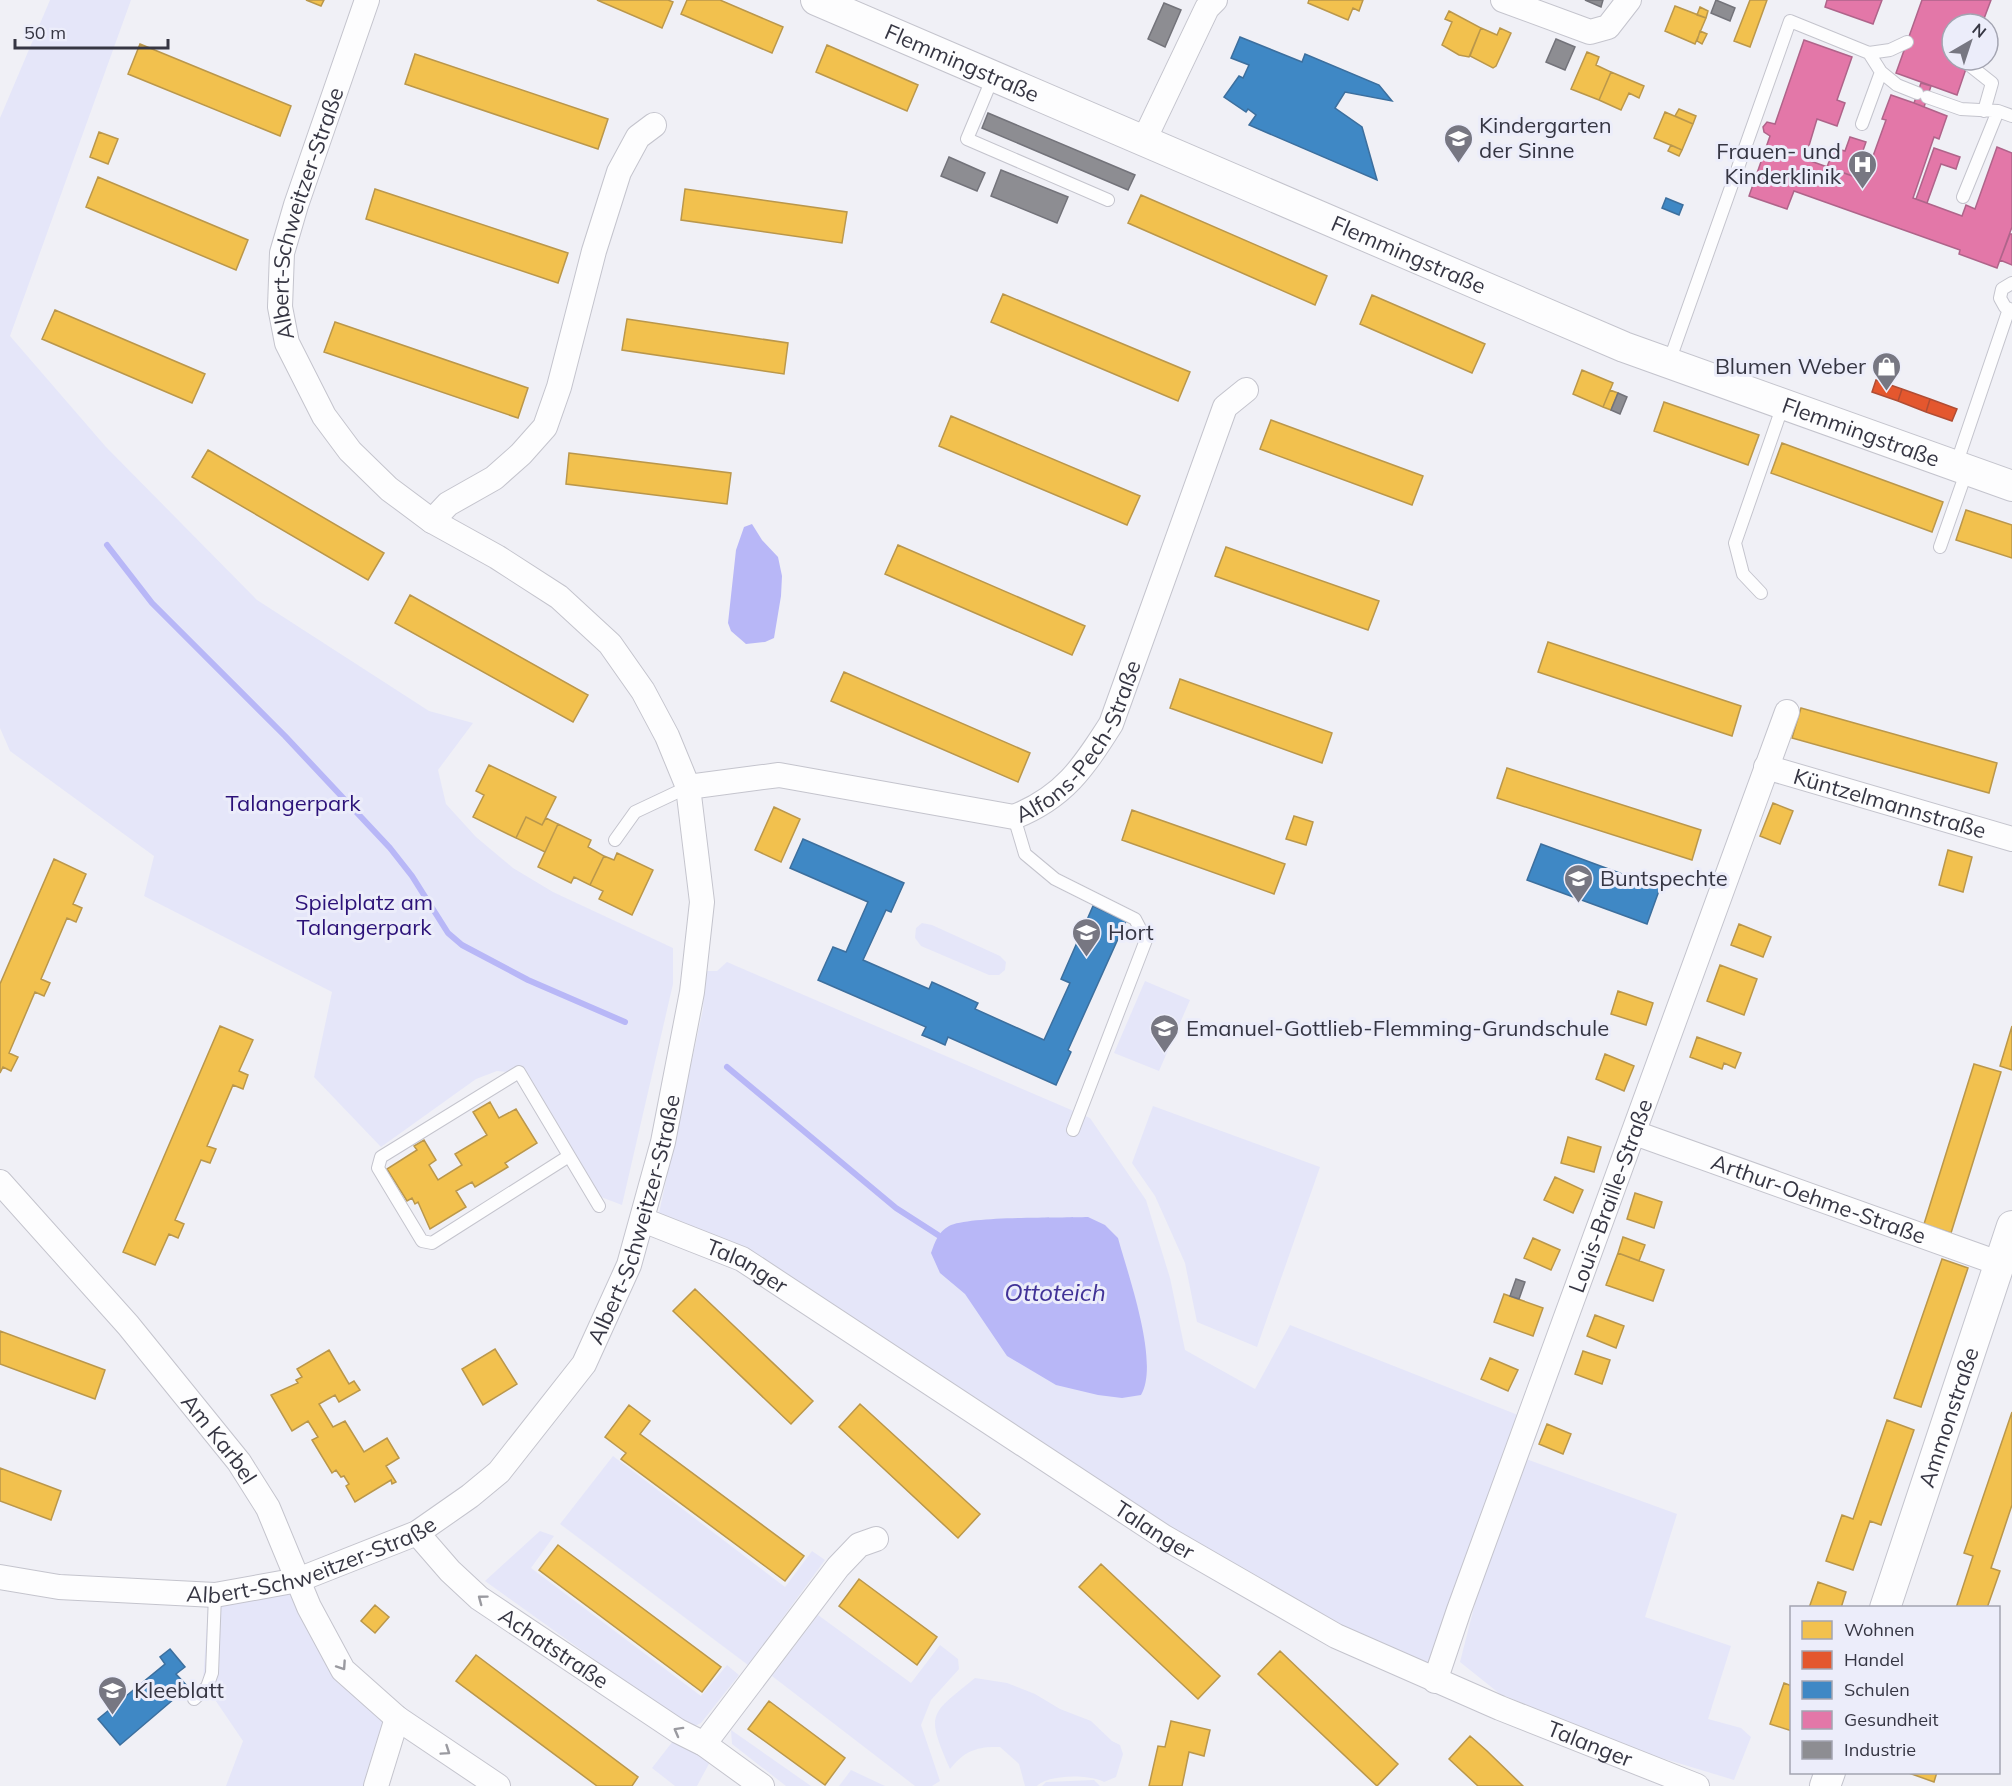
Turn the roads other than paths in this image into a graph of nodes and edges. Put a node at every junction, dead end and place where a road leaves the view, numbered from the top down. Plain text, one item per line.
1 (367, 0) edge
2 (816, 0) edge
3 (1215, 0) edge
4 (1503, 0) edge
5 (1629, 0) edge
6 (1907, 42) dead end
7 (1869, 53) junction
8 (1881, 72) junction
9 (1978, 72) edge
10 (993, 76) junction
11 (1984, 111) junction
12 (1998, 111) junction
13 (2012, 116) edge
14 (1862, 124) dead end
15 (654, 125) dead end
16 (1144, 140) junction
17 (1963, 197) dead end
18 (1107, 200) dead end
19 (2012, 283) edge
20 (2010, 310) edge
21 (1668, 363) junction
22 (1246, 390) dead end
23 (1783, 405) junction
24 (1961, 468) junction
25 (2012, 486) edge
26 (432, 521) junction
27 (1940, 547) dead end
28 (1761, 592) dead end
29 (1787, 712) dead end
30 (1766, 767) junction
31 (688, 787) junction
32 (1014, 817) junction
33 (2012, 839) edge
34 (615, 840) dead end
35 (1073, 1130) dead end
36 (1635, 1133) junction
37 (569, 1156) junction
38 (0, 1182) edge
39 (599, 1206) dead end
40 (643, 1220) junction
41 (2012, 1226) edge
42 (2006, 1276) edge
43 (417, 1533) junction
44 (876, 1539) dead end
45 (0, 1577) edge
46 (298, 1580) junction
47 (215, 1595) junction
48 (1886, 1606) edge
49 (1906, 1606) edge
50 (1435, 1681) junction
51 (194, 1699) dead end
52 (397, 1718) junction
53 (704, 1744) junction
54 (376, 1786) edge
55 (498, 1786) edge
56 (762, 1786) edge
57 (1697, 1786) edge

1 - 26 street, Albert-Schweitzer-Straße
2 - 10 street, Flemmingstraße
3 - 16 street
4 - 5 street
6 - 7 lane
7 - 8 lane
7 - 21 lane
8 - 11 lane
8 - 14 lane
9 - 11 lane
10 - 16 street, Flemmingstraße
10 - 18 lane
11 - 12 lane
12 - 13 lane
12 - 17 lane
15 - 26 street
16 - 21 street, Flemmingstraße
19 - 20 lane
20 - 24 lane
21 - 23 street, Flemmingstraße
22 - 32 street, Alfons-Pech-Straße
23 - 24 street, Flemmingstraße
23 - 28 lane
24 - 25 street, Flemmingstraße
24 - 27 lane
26 - 31 street, Albert-Schweitzer-Straße
29 - 30 street, Louis-Braille-Straße
30 - 33 street, Küntzelmannstraße
30 - 36 street, Louis-Braille-Straße
31 - 32 street, Alfons-Pech-Straße
31 - 34 lane
31 - 40 street, Albert-Schweitzer-Straße
32 - 35 lane
36 - 42 street, Arthur-Oehme-Straße
36 - 50 street, Louis-Braille-Straße
37 - 37 lane
37 - 39 lane
38 - 46 street, Am Karbel
40 - 43 street, Albert-Schweitzer-Straße
40 - 50 street, Talanger
41 - 42 street, Ammonstraße
42 - 48 street, Ammonstraße
42 - 49 street, Ammonstraße
43 - 46 street, Albert-Schweitzer-Straße
53 -> 43 street, Achatstraße
44 - 53 street
45 - 47 street, Albert-Schweitzer-Straße
46 - 47 street, Albert-Schweitzer-Straße
46 -> 52 street, Am Karbel
47 - 51 lane
50 - 57 street, Talanger
52 - 54 street
52 -> 55 street, Am Karbel
53 - 56 street, Achatstraße

